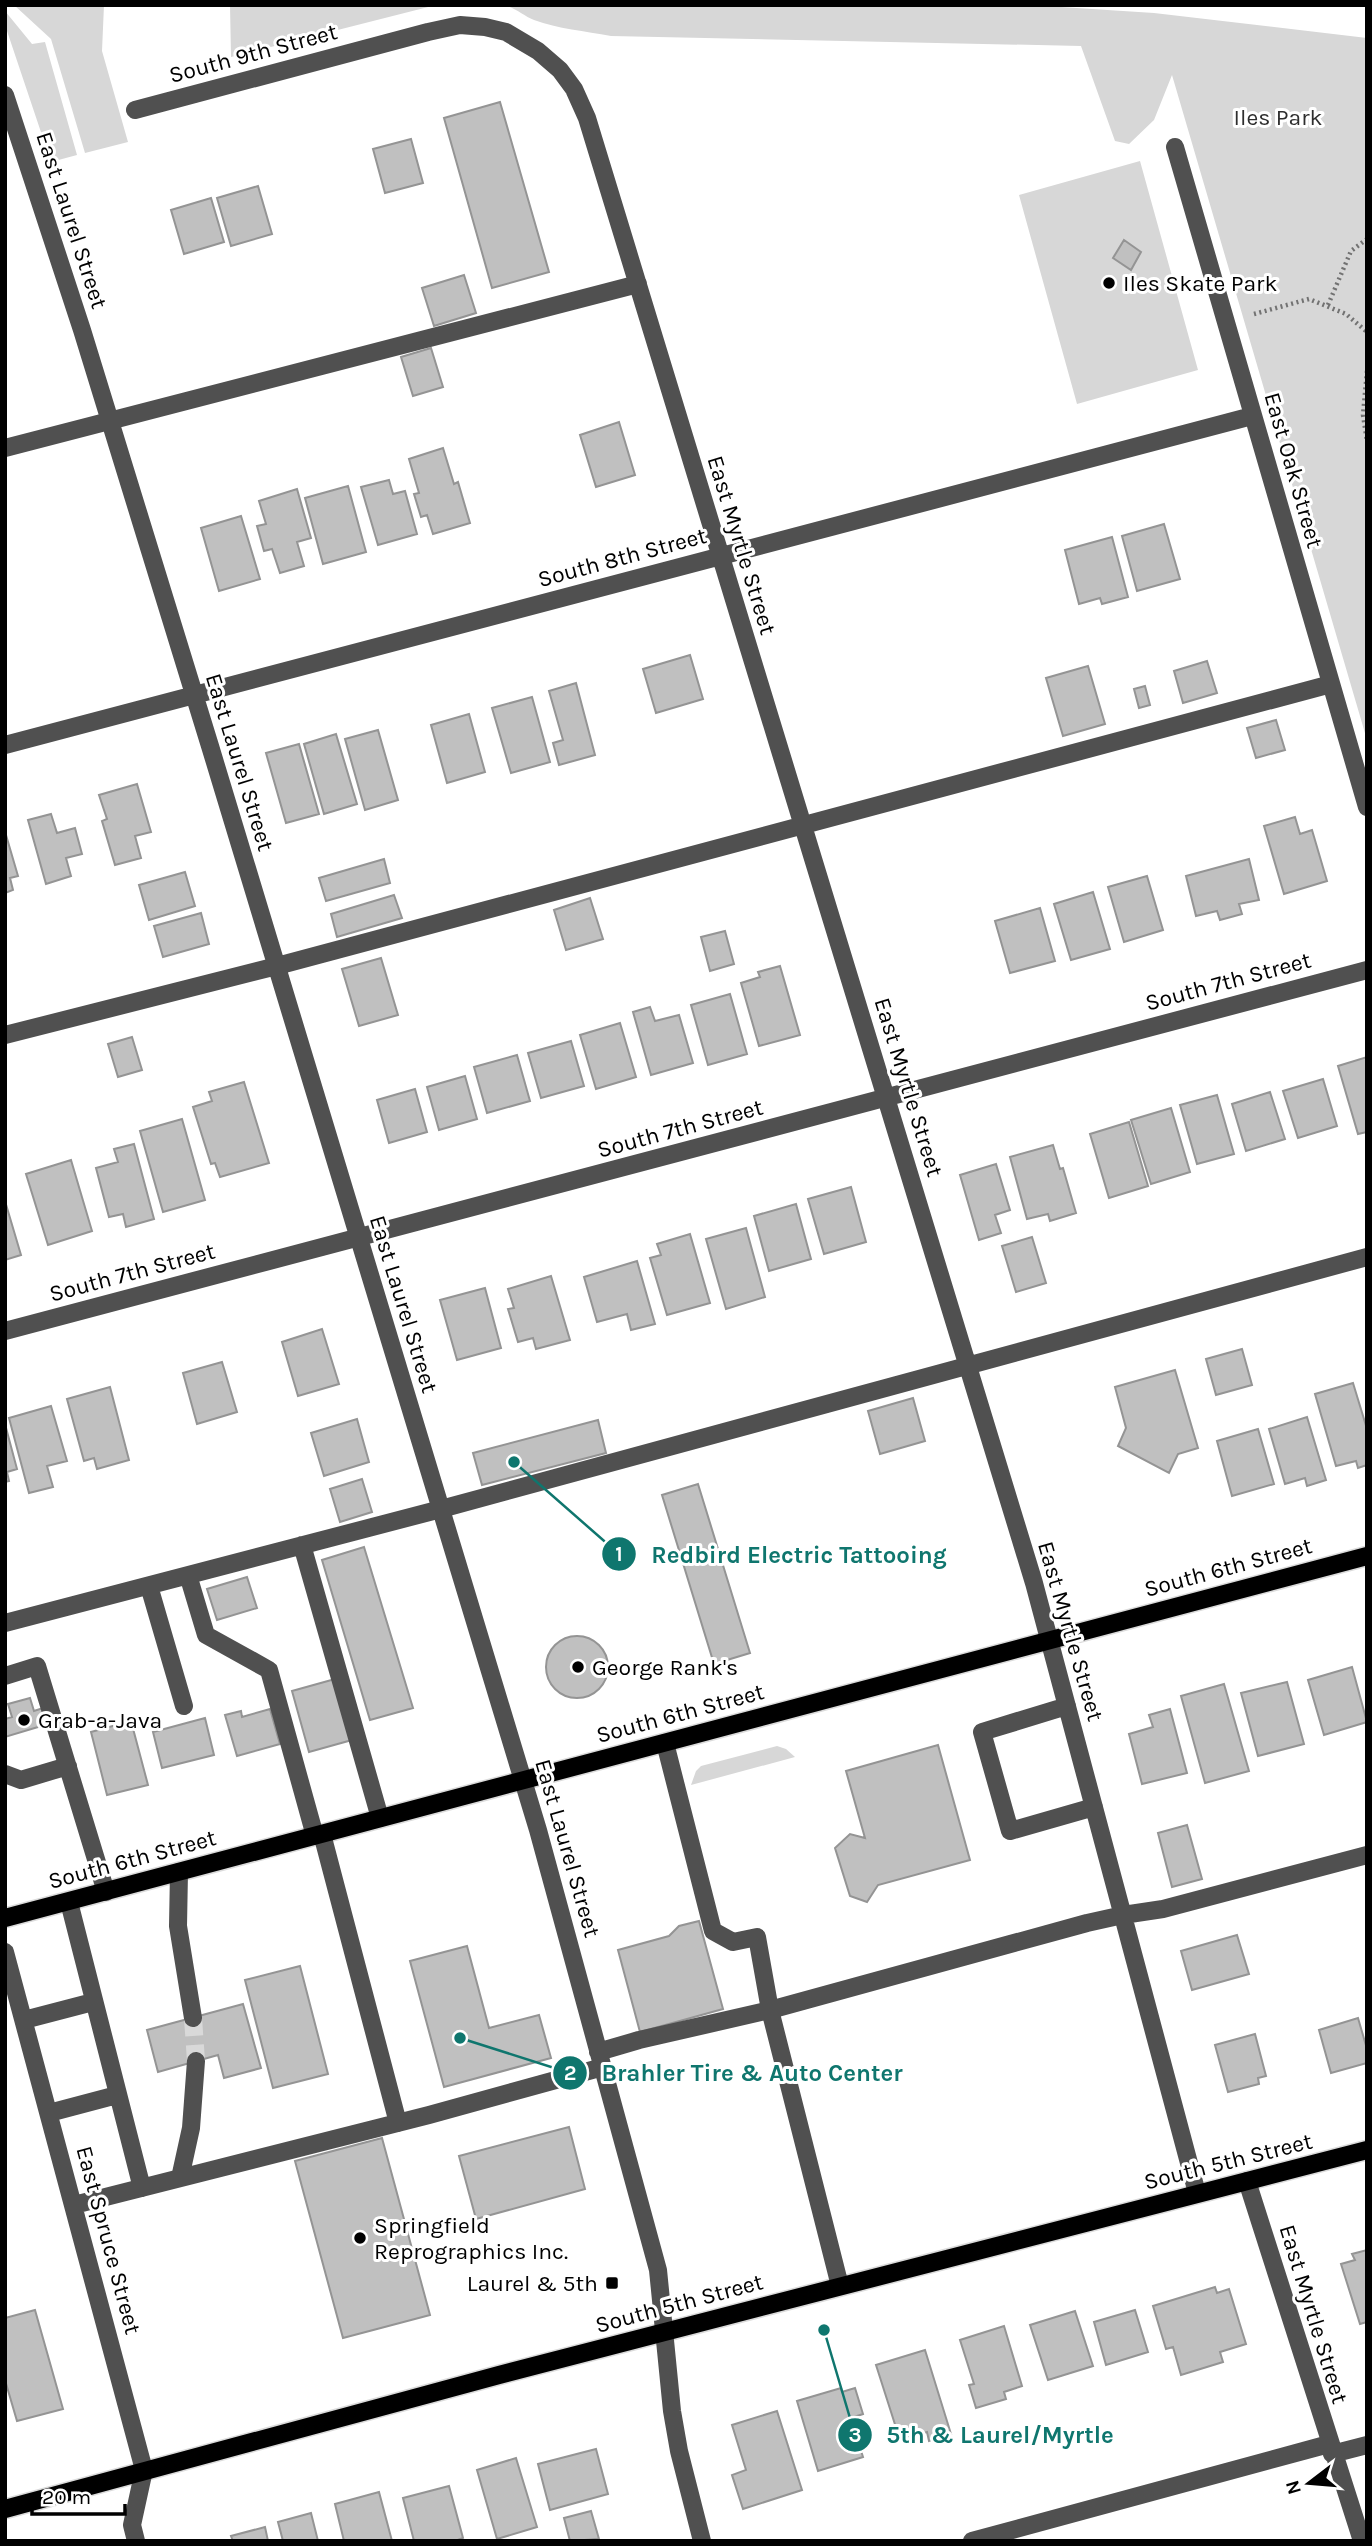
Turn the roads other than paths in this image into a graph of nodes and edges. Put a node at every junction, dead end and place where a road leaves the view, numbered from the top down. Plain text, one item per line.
1 (506, 32) joint
2 (5, 95) edge
3 (135, 110) dead end
4 (1175, 147) dead end
5 (638, 284) junction
6 (1252, 416) junction
7 (110, 421) junction
8 (5, 448) edge
9 (720, 557) junction
10 (1331, 684) junction
11 (194, 695) junction
12 (5, 745) edge
13 (1367, 807) edge
14 (802, 827) junction
15 (276, 966) junction
16 (1367, 970) edge
17 (5, 1035) edge
18 (887, 1097) junction
19 (358, 1239) junction
20 (1367, 1257) edge
21 (5, 1331) edge
22 (967, 1365) junction
23 (441, 1509) junction
24 (302, 1545) junction
25 (1367, 1556) edge
26 (188, 1575) junction
27 (149, 1586) junction
28 (5, 1623) edge
29 (1049, 1639) junction
30 (5, 1676) edge
31 (184, 1706) dead end
32 (1067, 1706) junction
33 (665, 1743) junction
34 (68, 1766) junction
35 (6, 1771) edge
36 (524, 1780) junction
37 (1094, 1807) junction
38 (380, 1818) junction
39 (318, 1835) junction
40 (1367, 1855) edge
41 (179, 1872) junction
42 (106, 1892) junction
43 (69, 1902) junction
44 (1123, 1914) junction
45 (5, 1918) edge
46 (5, 1952) edge
47 (93, 2002) junction
48 (770, 2010) junction
49 (193, 2018) tunnel mouth
50 (24, 2020) junction
51 (601, 2059) junction
52 (196, 2061) tunnel mouth
53 (117, 2095) junction
54 (49, 2113) junction
55 (398, 2123) junction
56 (1367, 2150) edge
57 (180, 2178) junction
58 (1247, 2182) junction
59 (142, 2189) junction
60 (1197, 2193) junction
61 (74, 2205) junction
62 (841, 2286) junction
63 (666, 2332) junction
64 (1367, 2445) edge
65 (1331, 2449) junction
66 (144, 2470) junction
67 (5, 2508) edge
68 (136, 2541) edge
69 (702, 2541) edge
70 (972, 2541) edge
71 (1362, 2541) edge

1 - 3 street, South 9th Street
1 - 5 street, East Myrtle Street
2 - 7 street, East Laurel Street
4 - 6 street, East Oak Street
5 - 7 street
5 - 9 street, East Myrtle Street
6 - 9 street, South 8th Street
6 - 10 street, East Oak Street
7 - 8 street
7 - 11 street, East Laurel Street
9 - 11 street, South 8th Street
9 - 14 street, East Myrtle Street
10 - 13 street, East Oak Street
10 - 14 street
11 - 12 street, South 8th Street
11 - 15 street, East Laurel Street
14 - 15 street
14 - 18 street, East Myrtle Street
15 - 17 street
15 - 19 street, East Laurel Street
16 - 18 street, South 7th Street
18 - 19 street, South 7th Street
18 - 22 street, East Myrtle Street
19 - 21 street, South 7th Street
19 - 23 street, East Laurel Street
20 - 22 street
22 - 23 street
22 - 29 street, East Myrtle Street
23 - 24 street
23 - 36 street, East Laurel Street
24 - 26 street
24 - 38 street
25 - 29 main road, South 6th Street
26 - 27 street
26 - 39 street
27 - 28 street
27 - 31 street
29 - 32 street, East Myrtle Street
29 - 33 main road, South 6th Street
30 - 34 street
32 - 37 street, East Myrtle Street
32 - 37 street
33 - 36 main road, South 6th Street
33 - 48 street
34 - 35 street
34 - 42 street
36 - 38 main road, South 6th Street
36 - 51 street, East Laurel Street
37 - 44 street, East Myrtle Street
38 - 39 main road, South 6th Street
39 - 41 main road, South 6th Street
39 - 55 street
40 - 44 street
41 - 42 main road, South 6th Street
41 - 49 street
42 - 43 main road, South 6th Street
43 - 45 main road, South 6th Street
43 - 47 street
44 - 48 street
44 - 60 street, East Myrtle Street
46 - 50 street, East Spruce Street
47 - 50 street
47 - 53 street
48 - 51 street
48 - 62 street
50 - 54 street, East Spruce Street
51 - 55 street
51 - 63 street, East Laurel Street
52 - 57 street
53 - 54 street
53 - 59 street
54 - 61 street, East Spruce Street
55 - 57 street
56 - 58 main road, South 5th Street
57 - 59 street
58 - 60 main road, South 5th Street
58 - 65 street, East Myrtle Street
59 - 61 street
60 - 62 main road, South 5th Street
61 - 66 street, East Spruce Street
62 - 63 main road, South 5th Street
63 - 66 main road, South 5th Street
63 - 69 street, East Laurel Street
64 - 65 street
65 - 70 street
65 - 71 street, East Myrtle Street
66 - 67 main road, South 5th Street
66 - 68 street, East Spruce Street

